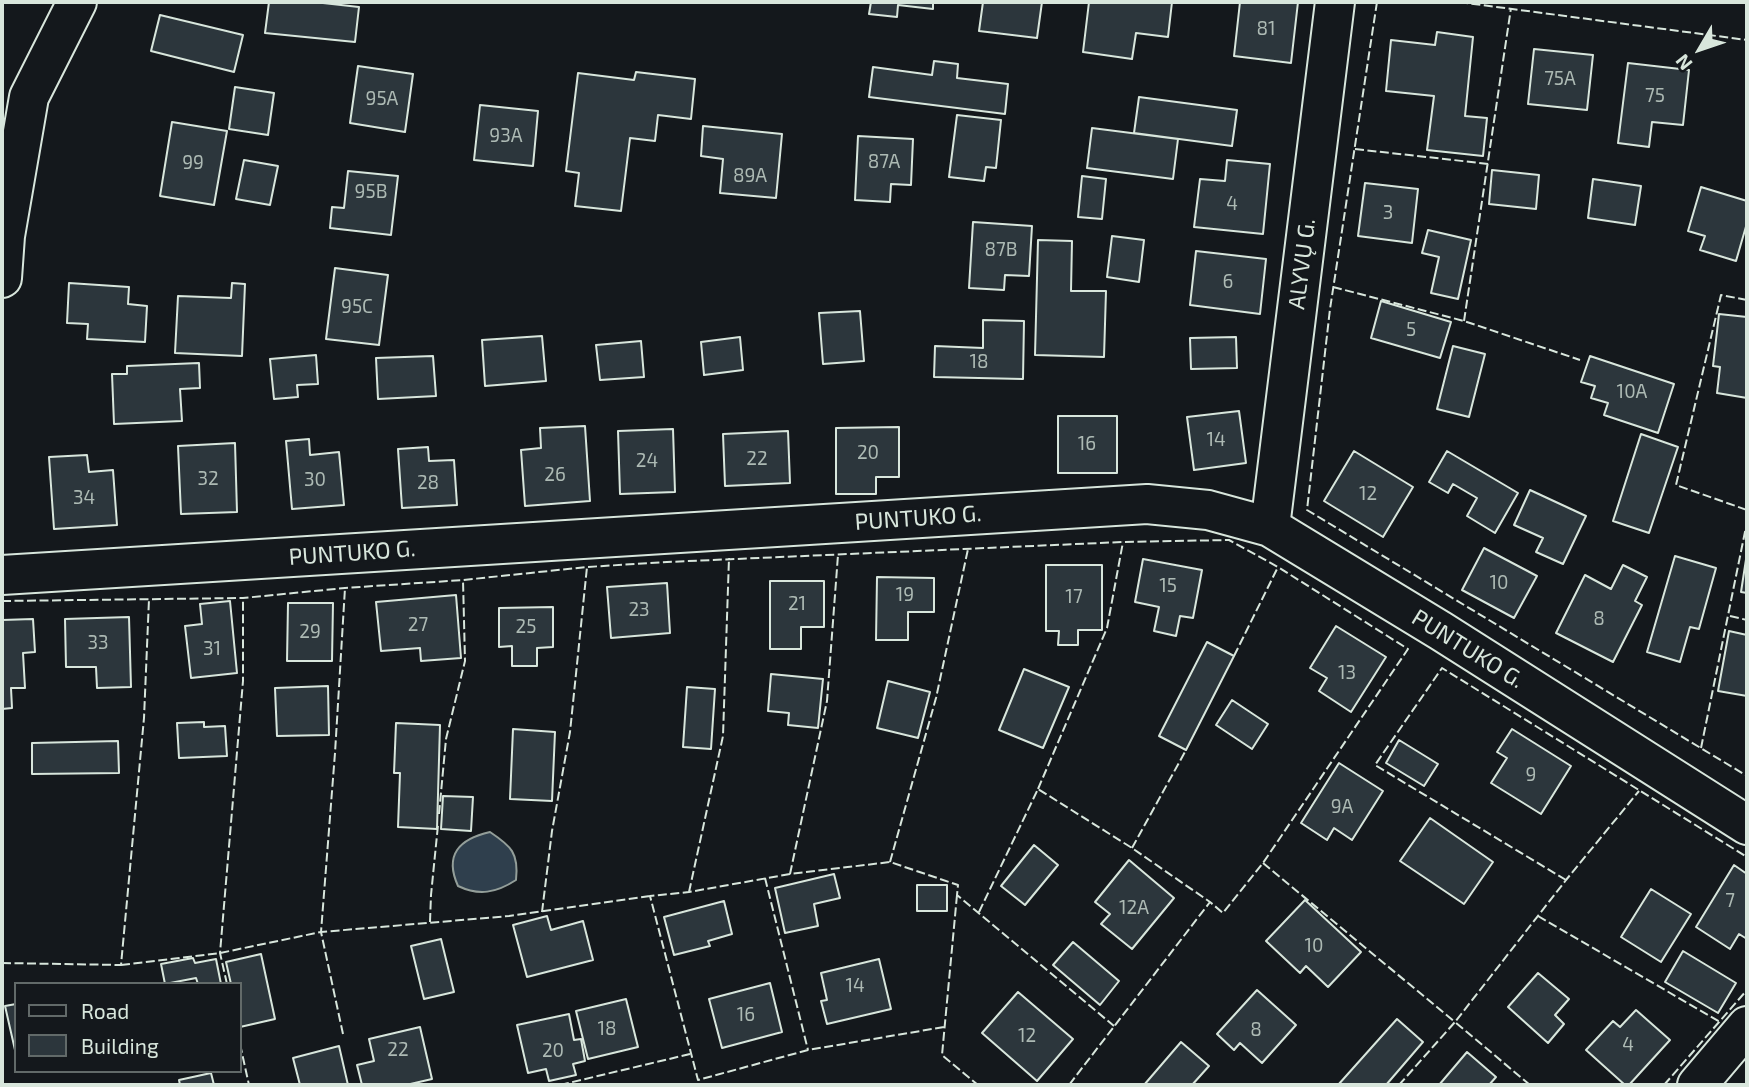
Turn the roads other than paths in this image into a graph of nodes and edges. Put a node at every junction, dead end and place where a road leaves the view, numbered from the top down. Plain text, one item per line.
1 (77, 2) edge
2 (1335, 2) edge
3 (15, 98) edge
4 (2, 278) edge
5 (1269, 527) junction
6 (2, 575) edge
7 (1747, 825) edge
8 (1747, 1026) edge
9 (1697, 1085) edge

1 - 3 street
2 - 5 street, ALYVŲ G.
3 - 4 street
5 - 6 street, PUNTUKO G.
5 - 7 street, PUNTUKO G.
8 - 9 street

